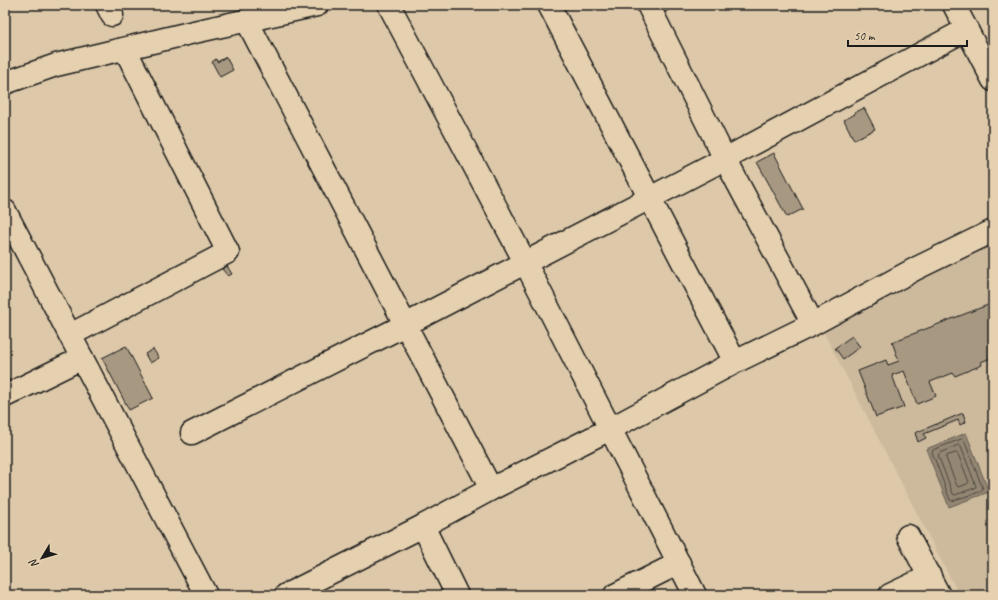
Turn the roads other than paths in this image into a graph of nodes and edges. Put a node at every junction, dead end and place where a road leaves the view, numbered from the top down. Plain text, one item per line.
1 (317, 5) edge
2 (389, 5) edge
3 (549, 5) edge
4 (648, 5) edge
5 (954, 5) edge
6 (247, 21) junction
7 (967, 30) junction
8 (125, 49) junction
9 (993, 80) edge
10 (5, 83) edge
11 (725, 159) junction
12 (649, 198) junction
13 (5, 211) edge
14 (993, 231) edge
15 (525, 262) junction
16 (813, 324) junction
17 (405, 325) junction
18 (70, 335) junction
19 (82, 358) junction
20 (735, 362) junction
21 (5, 396) edge
22 (610, 429) junction
23 (192, 433) dead end
24 (491, 489) junction
25 (423, 526) junction
26 (908, 536) dead end
27 (679, 563) junction
28 (930, 576) junction
29 (206, 595) edge
30 (286, 595) edge
31 (457, 595) edge
32 (615, 595) edge
33 (695, 595) edge
34 (890, 595) edge
35 (940, 595) edge

1 - 6 street
2 - 15 street
3 - 12 street
4 - 11 street
5 - 7 street
6 - 8 street
6 - 17 street
7 - 9 street
7 - 11 street
8 - 10 street
8 - 18 street
11 - 12 street
11 - 16 street
12 - 15 street
12 - 20 street
13 - 18 street
14 - 16 street
15 - 17 street
15 - 22 street
16 - 20 street
17 - 23 street
17 - 24 street
18 - 19 street
19 - 21 street
19 - 29 street
20 - 22 street
22 - 24 street
22 - 27 street
24 - 25 street
25 - 30 street
25 - 31 street
26 - 28 street
27 - 32 street
27 - 33 street
28 - 34 street
28 - 35 street

